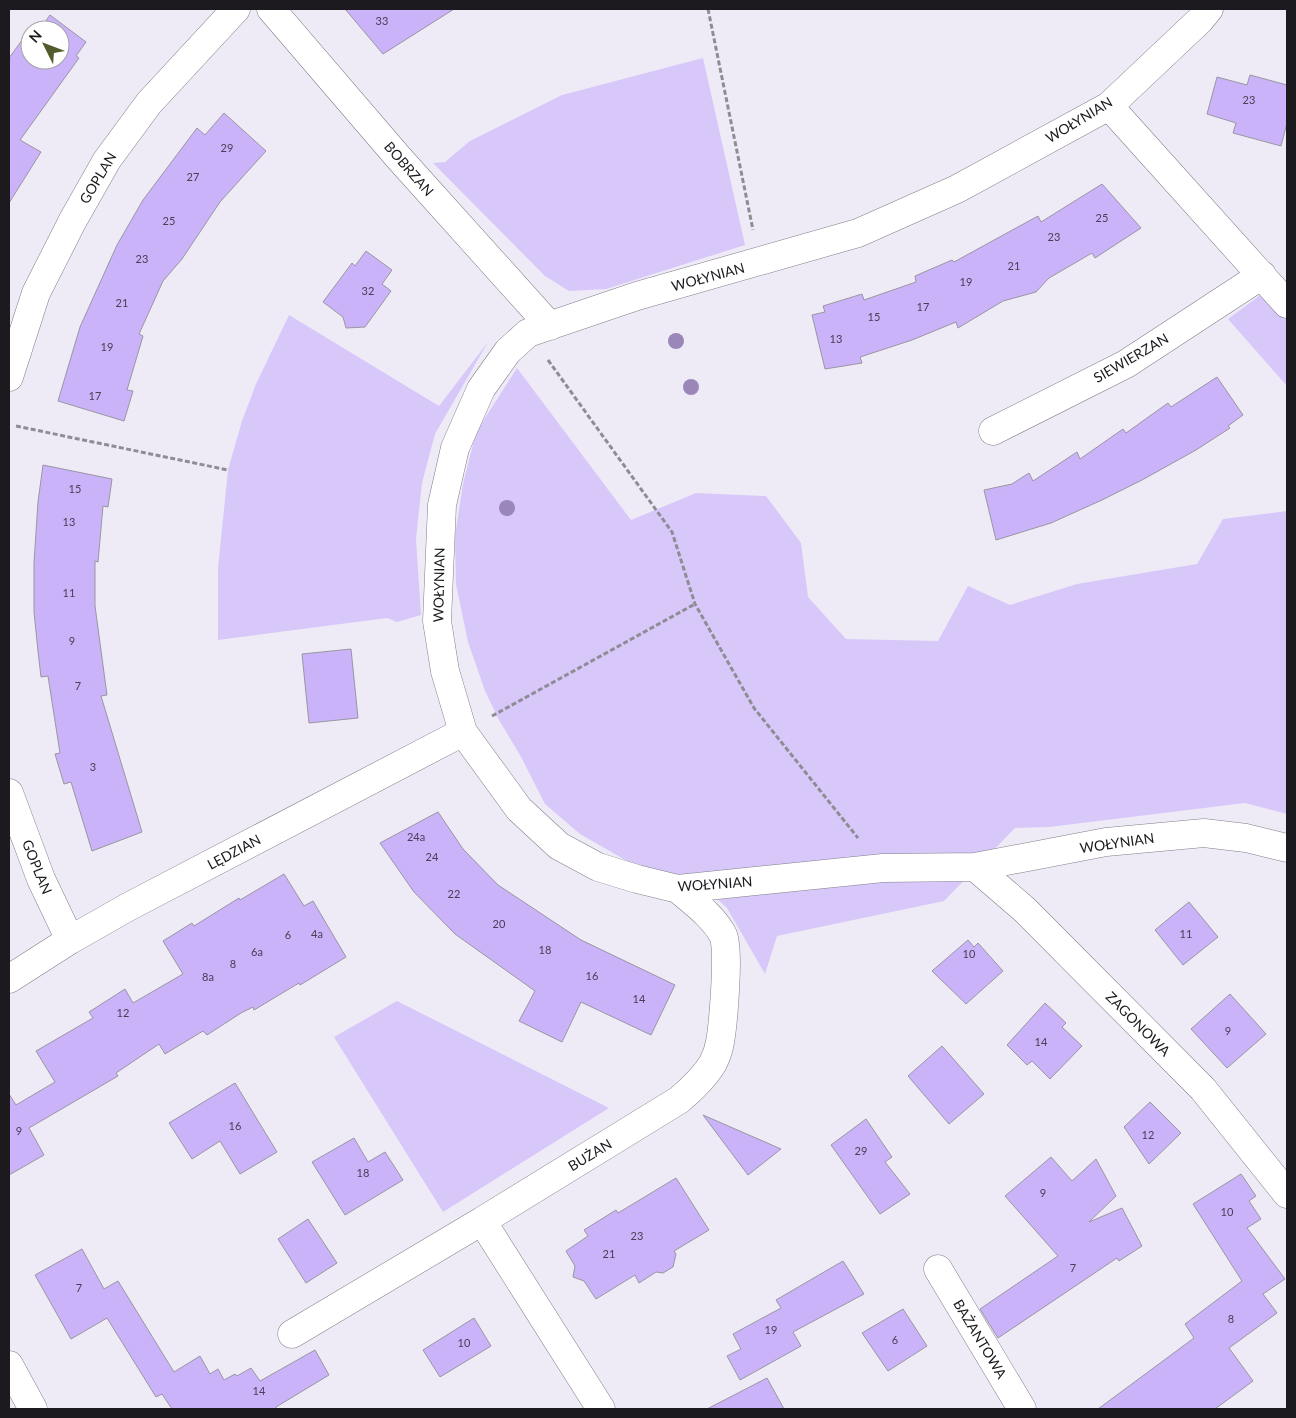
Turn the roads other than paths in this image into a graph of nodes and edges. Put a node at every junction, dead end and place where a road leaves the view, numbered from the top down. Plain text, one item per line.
1 (236, 9) edge
2 (271, 9) edge
3 (1209, 9) edge
4 (1109, 106) junction
5 (1262, 275) junction
6 (1287, 304) edge
7 (539, 330) junction
8 (9, 377) edge
9 (993, 431) dead end
10 (463, 732) junction
11 (9, 793) edge
12 (1287, 848) edge
13 (975, 867) junction
14 (678, 889) junction
15 (70, 940) junction
16 (9, 978) edge
17 (1287, 1194) edge
18 (482, 1221) junction
19 (938, 1268) dead end
20 (292, 1334) dead end
21 (9, 1366) edge
22 (33, 1409) edge
23 (601, 1409) edge
24 (1022, 1409) edge

1 - 8 street, GOPLAN
2 - 7 street, BOBRZAN
3 - 4 street, WOŁYNIAN
4 - 5 street
4 - 7 street, WOŁYNIAN
5 - 6 street
5 - 9 street, SIEWIERZAN
7 - 10 street, WOŁYNIAN
10 - 14 street, WOŁYNIAN
10 - 15 street, LĘDZIAN
11 - 15 street, GOPLAN
12 - 13 street, WOŁYNIAN
13 - 14 street, WOŁYNIAN
13 - 17 street, ZAGONOWA
14 - 18 street, BUŻAN
15 - 16 street, LĘDZIAN
18 - 20 street, BUŻAN
18 - 23 street
19 - 24 street, BAŻANTOWA
21 - 22 street

